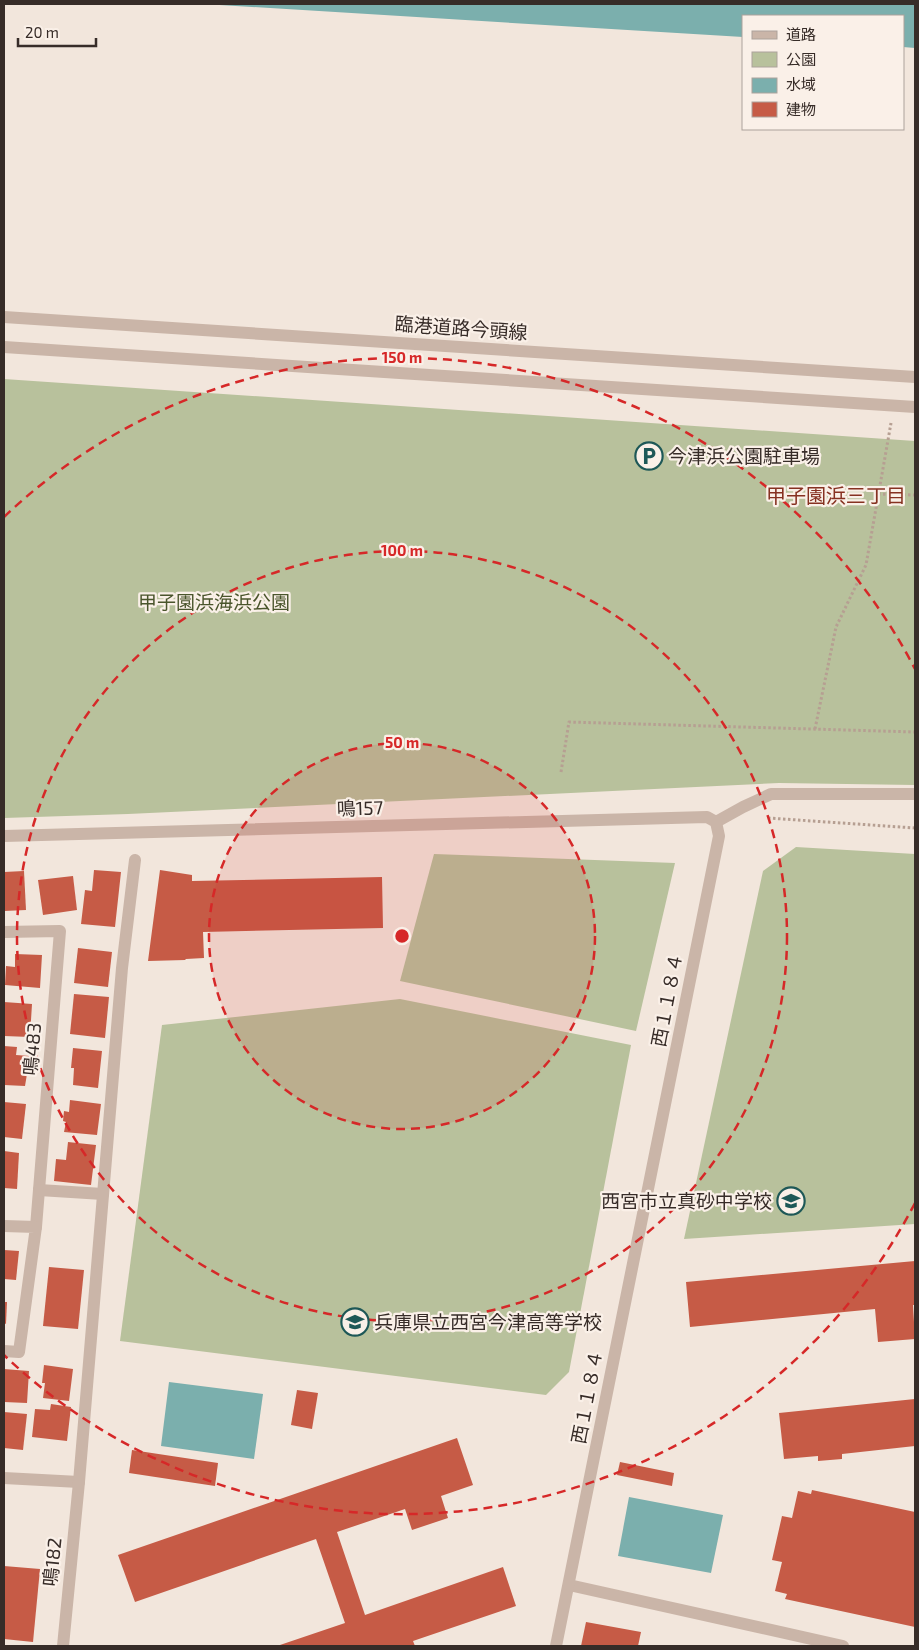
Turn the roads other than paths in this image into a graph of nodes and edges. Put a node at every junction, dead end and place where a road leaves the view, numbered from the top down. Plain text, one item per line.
1 (4, 317) edge
2 (4, 347) edge
3 (915, 377) edge
4 (915, 407) edge
5 (915, 794) edge
6 (716, 822) junction
7 (4, 836) edge
8 (135, 860) dead end
9 (4, 932) edge
10 (39, 1190) junction
11 (103, 1194) junction
12 (4, 1226) edge
13 (36, 1227) junction
14 (4, 1351) edge
15 (4, 1478) edge
16 (79, 1482) junction
17 (569, 1585) junction
18 (63, 1646) edge
19 (556, 1646) edge
20 (843, 1646) edge

1 - 3 street, 臨港道路今頭線
2 - 4 street
5 - 6 street
6 - 7 street, 鳴157
6 - 17 street, 西１１８４
8 - 11 street, 鳴182
9 - 10 street, 鳴483
10 - 11 street
10 - 13 street, 鳴483
11 - 16 street, 鳴182
12 - 13 street
13 - 14 street, 鳴483
15 - 16 street
16 - 18 street, 鳴182
17 - 19 street, 西１１８４
17 - 20 street

